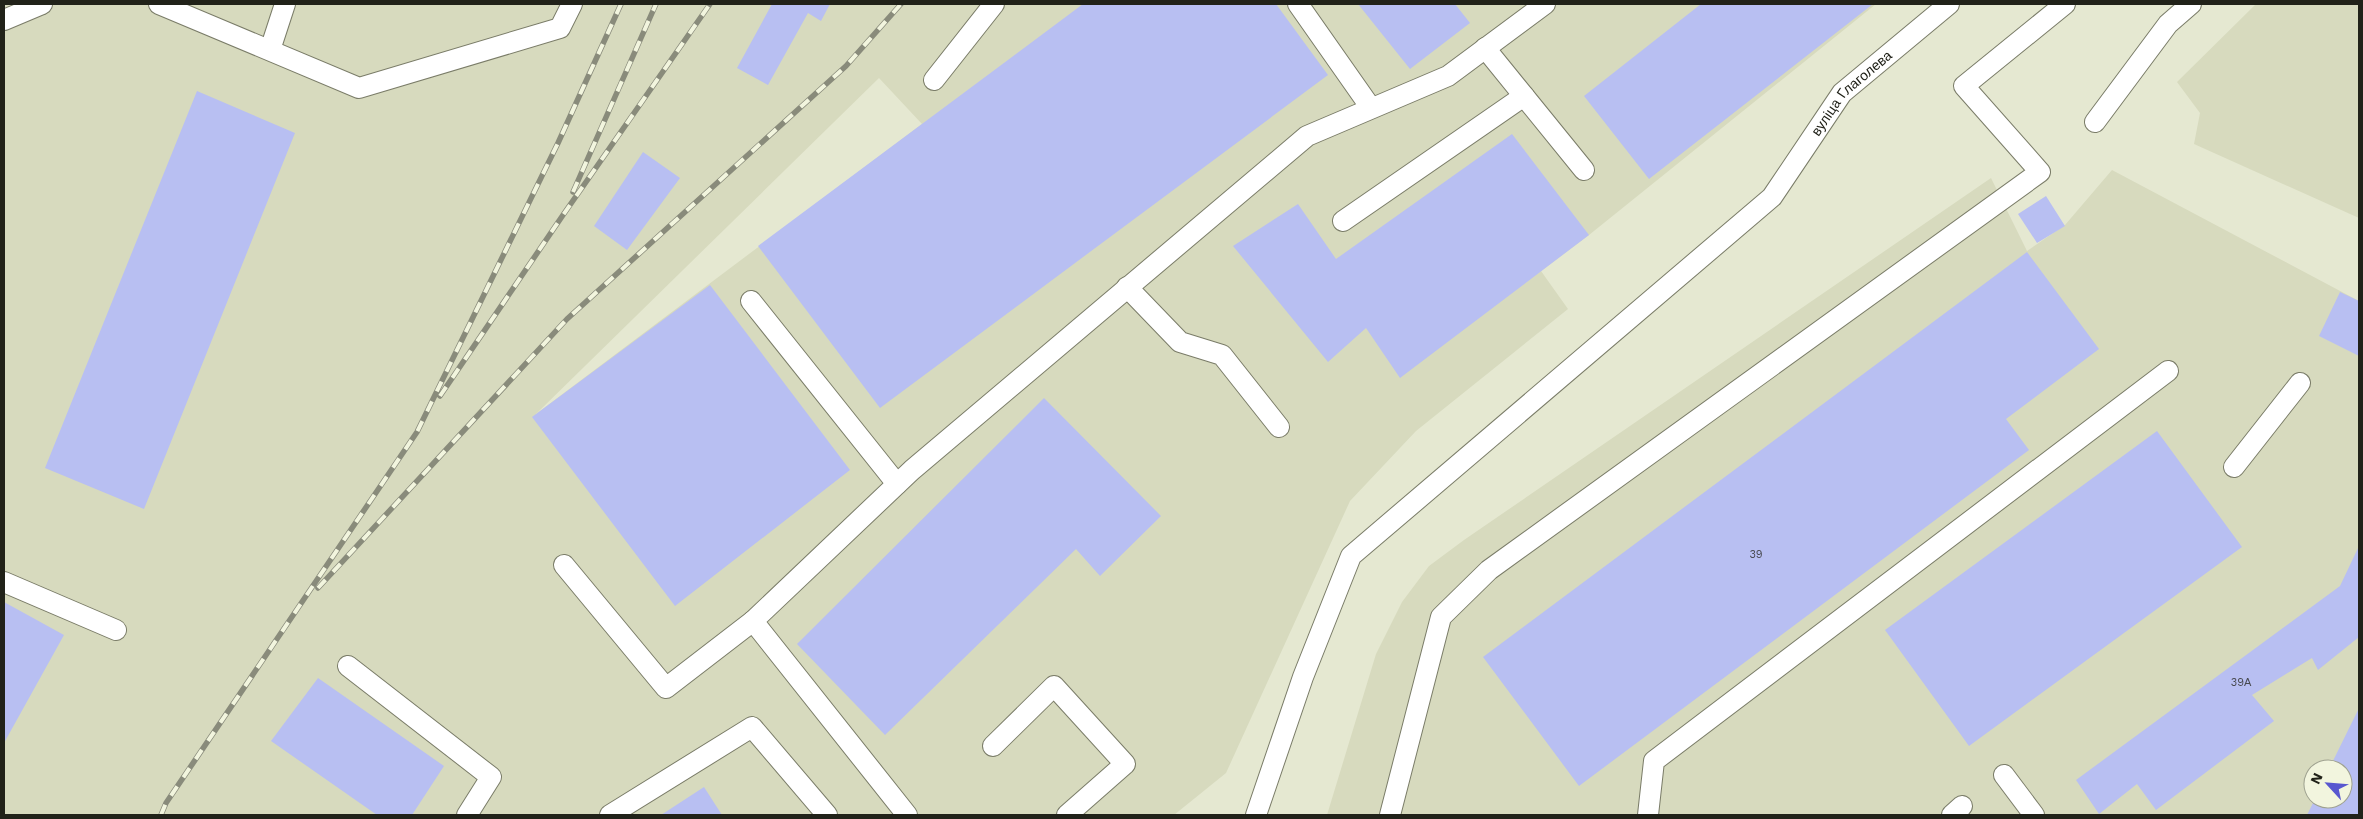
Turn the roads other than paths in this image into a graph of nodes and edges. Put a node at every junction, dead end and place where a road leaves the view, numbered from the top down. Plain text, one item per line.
1 (42, 4) edge
2 (159, 4) edge
3 (285, 4) edge
4 (572, 4) edge
5 (994, 4) edge
6 (1298, 4) edge
7 (1545, 4) edge
8 (1949, 4) edge
9 (2065, 4) edge
10 (2191, 4) edge
11 (4, 20) edge
12 (1485, 48) junction
13 (270, 50) junction
14 (934, 80) dead end
15 (1524, 96) junction
16 (1371, 108) junction
17 (2095, 122) dead end
18 (1584, 170) dead end
19 (1343, 221) dead end
20 (1127, 288) junction
21 (751, 301) dead end
22 (2168, 371) dead end
23 (2300, 383) dead end
24 (1280, 427) dead end
25 (2234, 467) dead end
26 (897, 484) junction
27 (564, 565) dead end
28 (4, 582) edge
29 (753, 621) junction
30 (116, 630) dead end
31 (348, 666) dead end
32 (993, 746) dead end
33 (2004, 775) dead end
34 (467, 815) edge
35 (610, 815) edge
36 (827, 815) edge
37 (907, 815) edge
38 (1067, 815) edge
39 (1256, 815) edge
40 (1390, 815) edge
41 (1648, 815) edge
42 (2034, 815) edge

1 - 11 lane
2 - 13 lane
3 - 13 lane
4 - 13 lane
5 - 14 lane
6 - 16 lane
7 - 12 lane
8 - 39 lane, вуліца Глаголева
9 - 40 lane
10 - 17 lane
12 - 15 lane
12 - 16 lane
15 - 18 lane
15 - 19 lane
16 - 20 lane
20 - 24 lane
20 - 26 lane
21 - 26 lane
22 - 41 lane
23 - 25 lane
26 - 29 lane
27 - 29 lane
28 - 30 lane
29 - 37 lane
31 - 34 lane
32 - 38 lane
33 - 42 lane
35 - 36 lane

